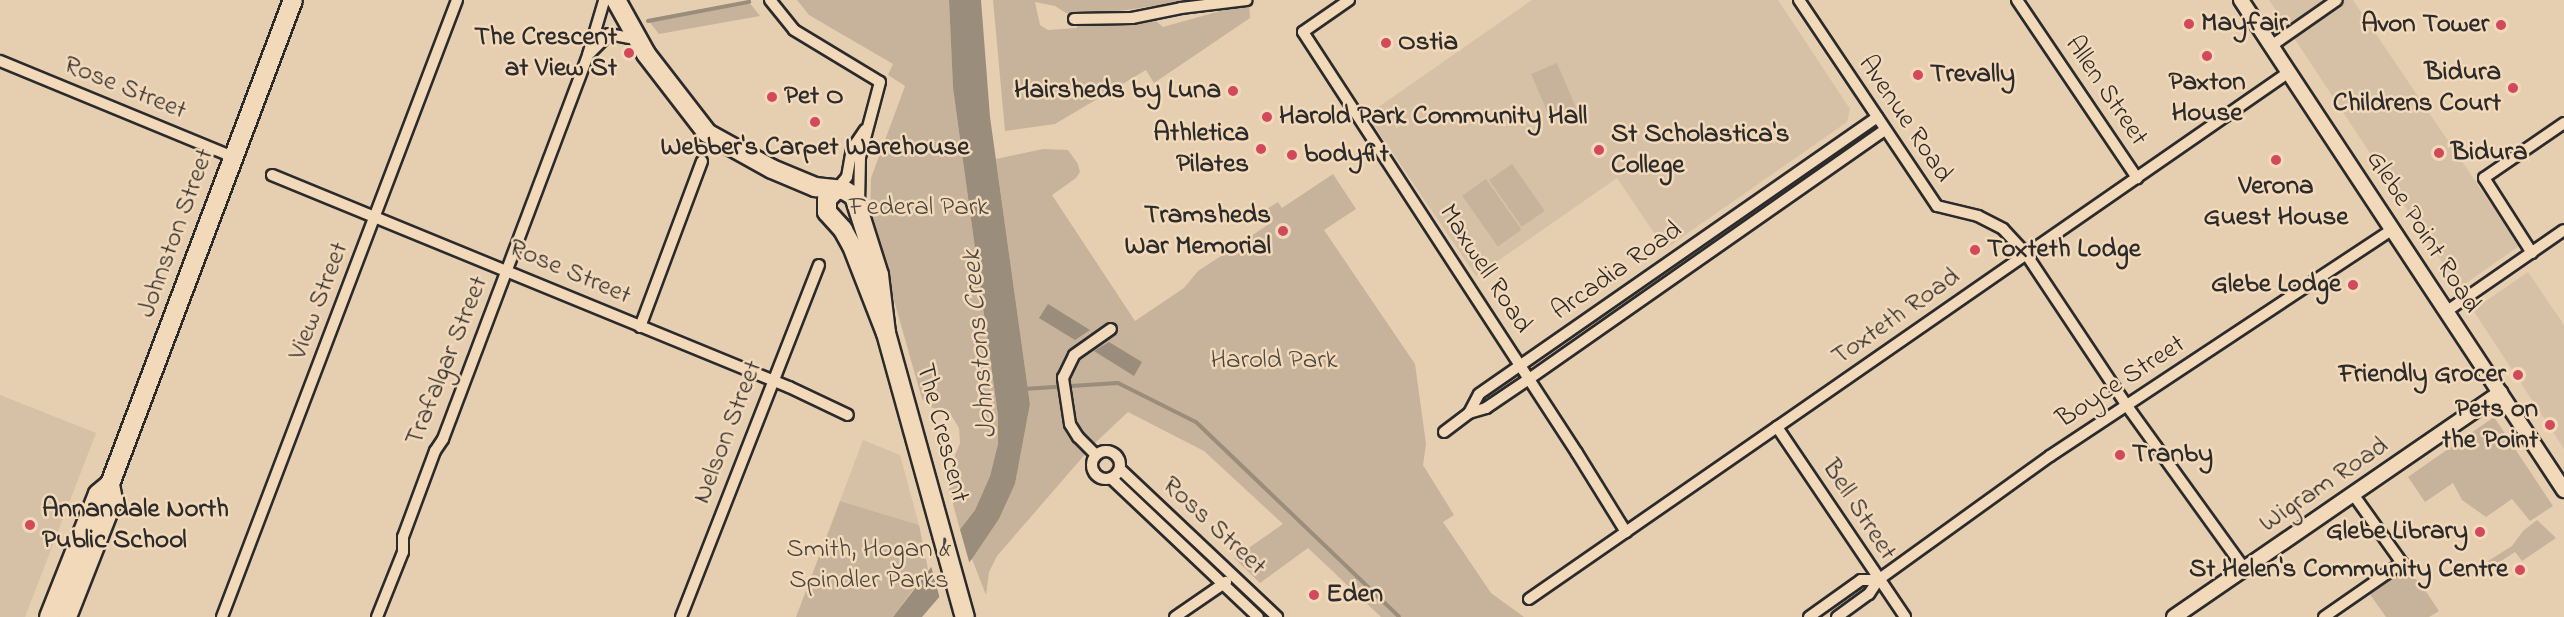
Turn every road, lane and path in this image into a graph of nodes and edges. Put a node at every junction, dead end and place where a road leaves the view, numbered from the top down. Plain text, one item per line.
1 (293, 0) edge
2 (457, 0) edge
3 (604, 0) edge
4 (616, 0) edge
5 (770, 0) edge
6 (1247, 0) edge
7 (1349, 0) edge
8 (1798, 0) edge
9 (2017, 0) edge
10 (2241, 0) edge
11 (2337, 0) edge
12 (1074, 20) dead end
13 (630, 38) junction
14 (2271, 46) junction
15 (646, 54) junction
16 (588, 55) junction
17 (0, 61) edge
18 (2289, 72) junction
19 (1877, 117) junction
20 (2564, 123) edge
21 (869, 125) junction
22 (1885, 130) junction
23 (233, 157) junction
24 (702, 161) dead end
25 (772, 169) junction
26 (272, 175) dead end
27 (2137, 178) junction
28 (1784, 182) junction
29 (836, 190) junction
30 (1793, 194) junction
31 (859, 208) junction
32 (375, 217) junction
33 (833, 221) junction
34 (2393, 229) junction
35 (2564, 230) edge
36 (1709, 234) junction
37 (1718, 247) junction
38 (2532, 253) junction
39 (2026, 254) junction
40 (819, 265) dead end
41 (507, 271) junction
42 (2447, 311) junction
43 (640, 327) junction
44 (1111, 329) dead end
45 (886, 333) junction
46 (1520, 366) junction
47 (1529, 379) junction
48 (772, 380) junction
49 (2500, 393) junction
50 (2127, 406) junction
51 (1469, 413) junction
52 (848, 415) dead end
53 (1777, 427) junction
54 (1444, 432) dead end
55 (1096, 455) junction
56 (1120, 469) junction
57 (1111, 478) junction
58 (110, 484) junction
59 (2564, 490) edge
60 (2353, 494) junction
61 (1626, 532) junction
62 (2244, 568) junction
63 (1234, 576) junction
64 (1878, 580) junction
65 (1223, 584) junction
66 (1529, 600) dead end
67 (69, 616) edge
68 (49, 617) edge
69 (222, 617) edge
70 (377, 617) edge
71 (681, 617) edge
72 (965, 617) edge
73 (1175, 617) edge
74 (1258, 617) edge
75 (1276, 617) edge
76 (1809, 617) edge
77 (1837, 617) edge
78 (1905, 617) edge
79 (2174, 617) edge
80 (2324, 617) edge

1 - 23 main road, Johnston Street
2 - 32 street, View Street
3 - 13 main road, The Crescent
3 - 16 street, Trafalgar Street
4 - 15 main road, The Crescent
5 - 21 street
6 - 12 street
7 - 46 street, Maxwell Road
8 - 19 street, Avenue Road
9 - 27 street, Allen Street
10 - 14 street, Glebe Point Road
11 - 14 street
13 - 15 main road, The Crescent
13 - 16 street, Trafalgar Street
14 - 18 street, Glebe Point Road
15 - 25 main road, The Crescent
16 - 41 street, Trafalgar Street
17 - 23 street, Rose Street
18 - 27 street, Toxteth Road
18 - 34 street, Glebe Point Road
19 - 22 street, Avenue Road
19 - 28 street, Arcadia Road
20 - 38 street
21 - 29 street
21 - 31 street
22 - 30 street, Arcadia Road
22 - 39 street, Avenue Road
23 - 58 main road, Johnston Street
24 - 43 street
25 - 29 main road, The Crescent
25 - 33 main road, The Crescent
26 - 32 street, Rose Street
27 - 39 street, Toxteth Road
28 - 30 street
28 - 36 street, Arcadia Road
29 - 31 main road
29 - 33 main road
30 - 37 street, Arcadia Road
31 - 33 main road
31 - 45 main road, The Crescent
32 - 41 street, Rose Street
32 - 69 street, View Street
33 - 45 main road, The Crescent
34 - 42 street, Glebe Point Road
34 - 50 street, Boyce Street
35 - 38 street
36 - 37 street, Arcadia Road
36 - 46 street, Arcadia Road
37 - 47 street, Arcadia Road
38 - 42 street
39 - 50 street, Avenue Road
39 - 53 street, Toxteth Road
40 - 48 street, Nelson Street
41 - 43 street, Rose Street
41 - 70 street, Trafalgar Street
42 - 49 street, Glebe Point Road
43 - 48 street, Rose Street
44 - 55 street
45 - 72 main road, The Crescent
46 - 47 street, Maxwell Road
46 - 51 street, Arcadia Road
47 - 51 street, Arcadia Road
47 - 61 street, Maxwell Road
48 - 52 street, Rose Street
48 - 71 street, Nelson Street
49 - 59 street, Glebe Point Road
49 - 60 street, Wigram Road
50 - 62 street, Avenue Road
50 - 64 street, Boyce Street
51 - 54 street, Arcadia Road
53 - 61 street, Toxteth Road
53 - 64 street, Bell Street
55 - 56 street, Ross Street
55 - 57 street, Ross Street
56 - 57 street
56 - 63 street, Ross Street
57 - 65 street, Ross Street
58 - 67 main road, Johnston Street
58 - 68 main road, Johnston Street
60 - 62 street, Wigram Road
60 - 80 street
61 - 66 street, Toxteth Road
62 - 79 street, Wigram Road
63 - 65 street
63 - 75 street, Ross Street
64 - 76 street, Boyce Street
64 - 77 street, Boyce Street
64 - 78 street, Bell Street
65 - 73 street
65 - 74 street, Ross Street

